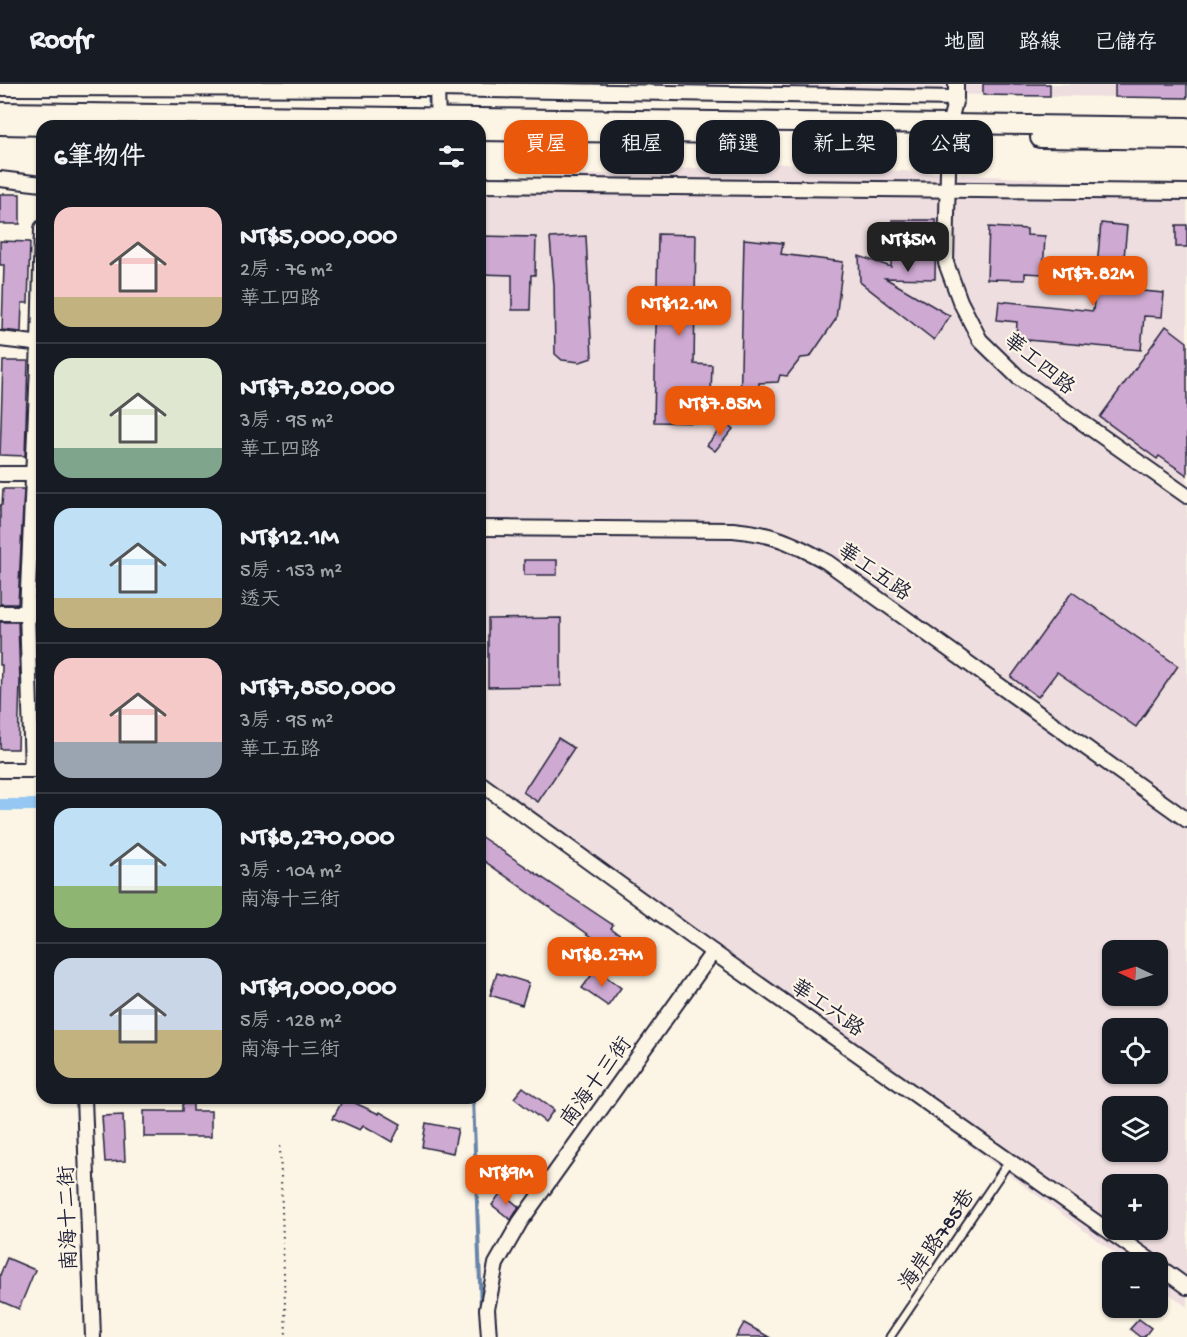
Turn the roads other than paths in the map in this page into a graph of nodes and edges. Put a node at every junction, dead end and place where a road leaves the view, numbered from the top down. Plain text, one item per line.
1 (437, 86) edge
2 (0, 88) edge
3 (956, 91) edge
4 (0, 112) edge
5 (350, 120) edge
6 (437, 120) edge
7 (951, 120) edge
8 (486, 123) edge
9 (0, 125) edge
10 (36, 126) edge
11 (1187, 127) edge
12 (909, 130) edge
13 (993, 130) edge
14 (486, 131) edge
15 (909, 131) edge
16 (993, 133) edge
17 (1187, 140) edge
18 (948, 174) edge
19 (0, 179) edge
20 (36, 182) edge
21 (486, 185) edge
22 (948, 190) junction
23 (1187, 192) edge
24 (0, 339) edge
25 (36, 343) edge
26 (0, 474) edge
27 (36, 474) edge
28 (1187, 496) edge
29 (36, 499) edge
30 (486, 528) edge
31 (27, 612) junction
32 (0, 613) edge
33 (36, 613) edge
34 (36, 754) edge
35 (0, 770) edge
36 (36, 770) edge
37 (486, 787) edge
38 (1187, 820) edge
39 (713, 952) junction
40 (84, 1104) edge
41 (1010, 1160) junction
42 (1139, 1252) edge
43 (1168, 1273) edge
44 (1187, 1287) edge
45 (93, 1337) edge
46 (489, 1337) edge
47 (890, 1337) edge

1 - 2 street
1 - 3 street
1 - 6 street
3 - 7 street, 華工四路
4 - 5 main road
8 - 12 main road
9 - 10 main road
11 - 13 main road
14 - 15 main road
16 - 17 main road
18 - 22 street, 華工四路
19 - 20 street
21 - 22 street
22 - 23 street
22 - 28 street, 華工四路
24 - 25 street
26 - 27 street
29 - 31 street
30 - 38 street, 華工五路
31 - 32 street
31 - 33 street
31 - 34 street
35 - 36 street
37 - 39 street, 華工六路
39 - 41 street, 華工六路
39 - 46 street, 南海十三街
40 - 45 street, 南海十二街
41 - 42 street, 華工六路
41 - 47 lane, 海岸路785巷
43 - 44 street

